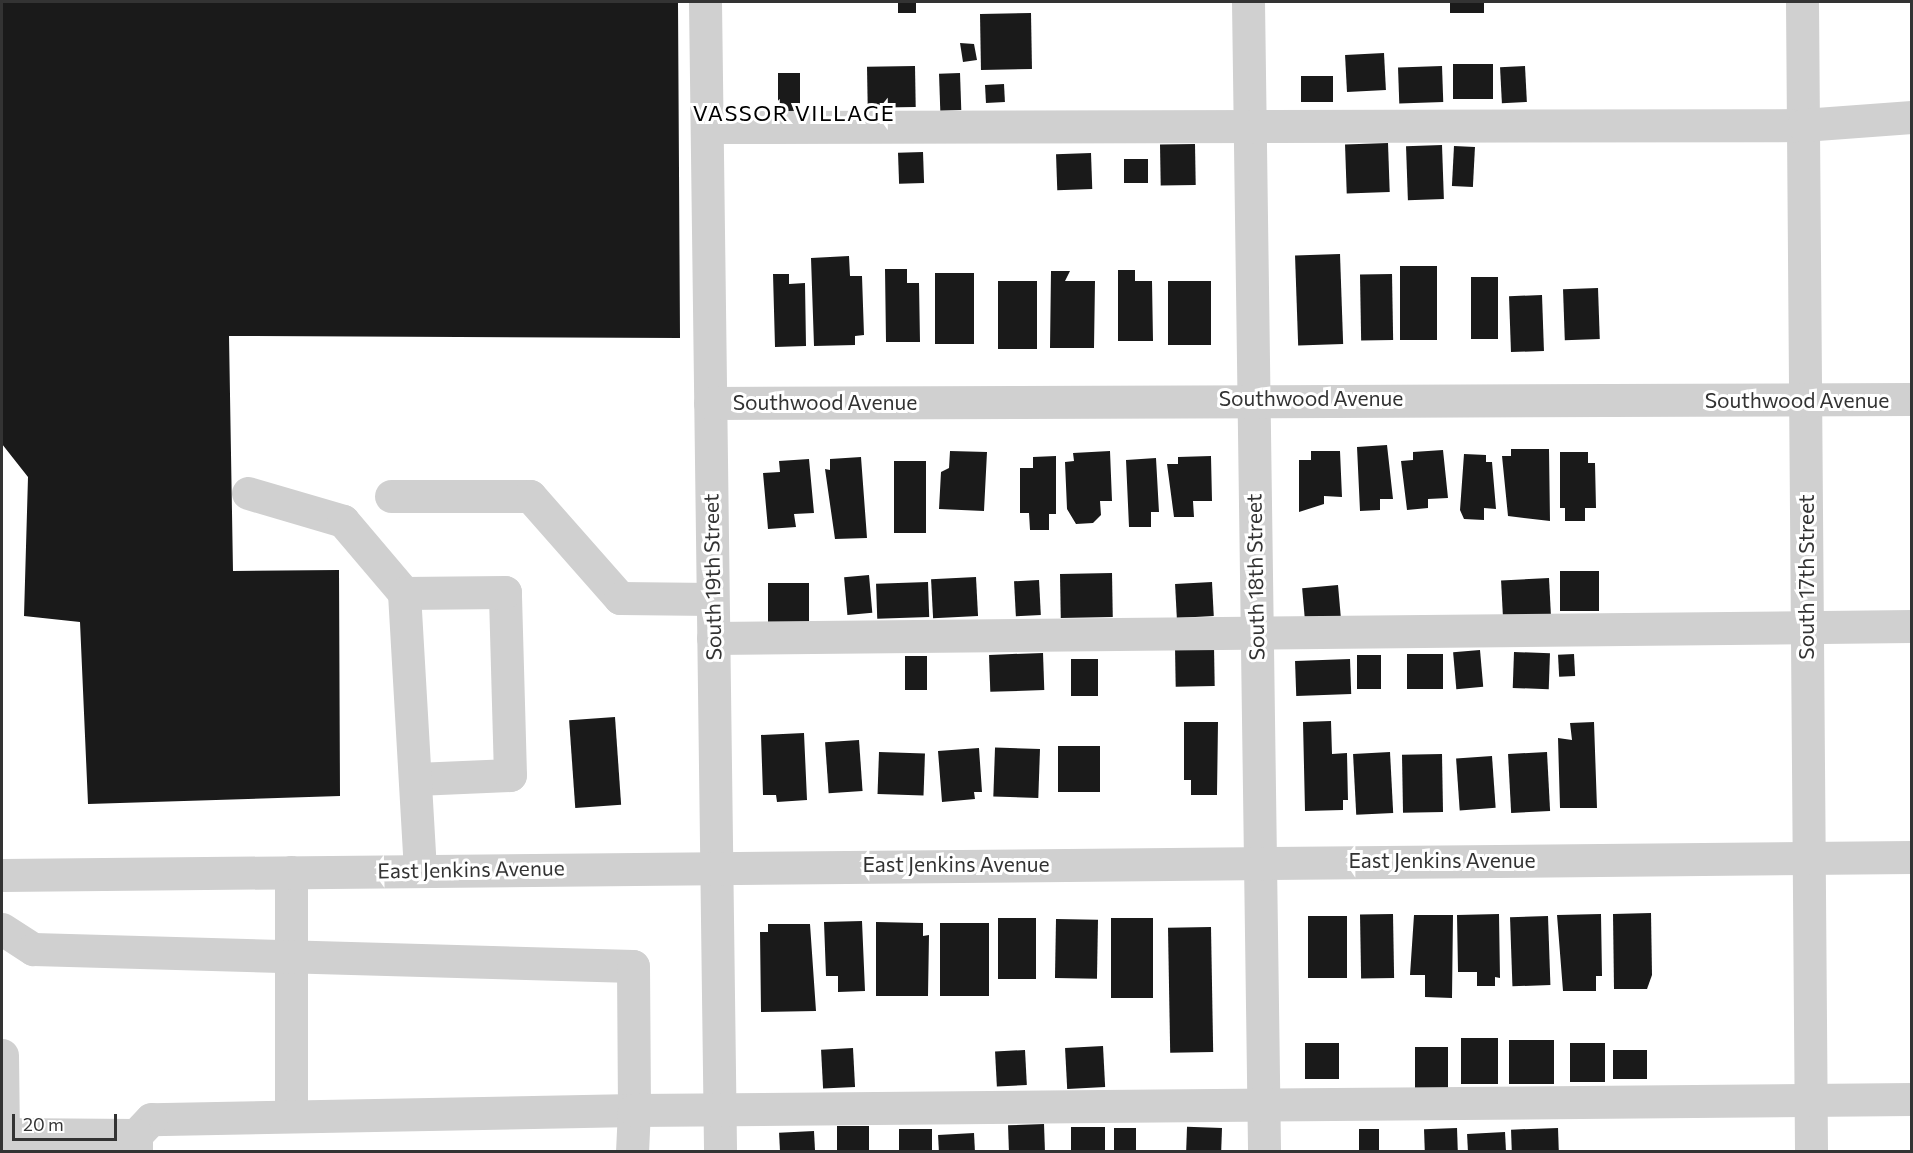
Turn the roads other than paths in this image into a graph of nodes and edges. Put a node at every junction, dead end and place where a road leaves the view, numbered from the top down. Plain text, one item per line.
1 (705, 2) edge
2 (1248, 2) edge
3 (1802, 2) edge
4 (1911, 117) edge
5 (1249, 125) junction
6 (1803, 125) junction
7 (707, 127) junction
8 (1252, 398) junction
9 (1911, 399) edge
10 (1805, 400) junction
11 (710, 403) junction
12 (248, 493) dead end
13 (391, 496) dead end
14 (404, 593) junction
15 (712, 599) junction
16 (1911, 626) edge
17 (1806, 627) junction
18 (1256, 631) junction
19 (713, 638) junction
20 (416, 779) junction
21 (1911, 857) edge
22 (1808, 859) junction
23 (1260, 861) junction
24 (716, 866) junction
25 (420, 870) junction
26 (291, 872) junction
27 (2, 875) edge
28 (2, 929) edge
29 (291, 954) junction
30 (2, 1055) edge
31 (1911, 1099) edge
32 (1810, 1100) junction
33 (1263, 1102) junction
34 (719, 1109) junction
35 (634, 1110) junction
36 (291, 1116) junction
37 (2, 1123) edge
38 (136, 1144) edge
39 (632, 1152) edge
40 (720, 1152) edge
41 (1264, 1152) edge
42 (1811, 1152) edge

1 - 7 street, South 19th Street
2 - 5 street, South 18th Street
3 - 6 street, South 17th Street
4 - 6 street
5 - 6 street
5 - 7 street
5 - 8 street, South 18th Street
6 - 10 street, South 17th Street
7 - 11 street, South 19th Street
8 - 10 street, Southwood Avenue
8 - 11 street, Southwood Avenue
8 - 18 street, South 18th Street
9 - 10 street, Southwood Avenue
10 - 17 street, South 17th Street
11 - 15 street, South 19th Street
12 - 14 street
13 - 15 street
14 - 20 street
14 - 20 street
15 - 19 street, South 19th Street
16 - 17 street
17 - 18 street
17 - 22 street, South 17th Street
18 - 19 street
18 - 23 street, South 18th Street
19 - 24 street, South 19th Street
20 - 25 street
21 - 22 street, East Jenkins Avenue
22 - 23 street, East Jenkins Avenue
22 - 32 street, South 17th Street
23 - 24 street, East Jenkins Avenue
23 - 33 street, South 18th Street
24 - 25 street, East Jenkins Avenue
24 - 34 street, South 19th Street
25 - 26 street, East Jenkins Avenue
26 - 27 street, East Jenkins Avenue
26 - 29 street
28 - 29 street
29 - 35 street
29 - 36 street
30 - 37 street
31 - 32 street
32 - 33 street
32 - 42 street, South 17th Street
33 - 34 street
33 - 41 street, South 18th Street
34 - 35 street
34 - 40 street, South 19th Street
35 - 36 street
35 - 39 street
36 - 38 street
37 - 38 street

